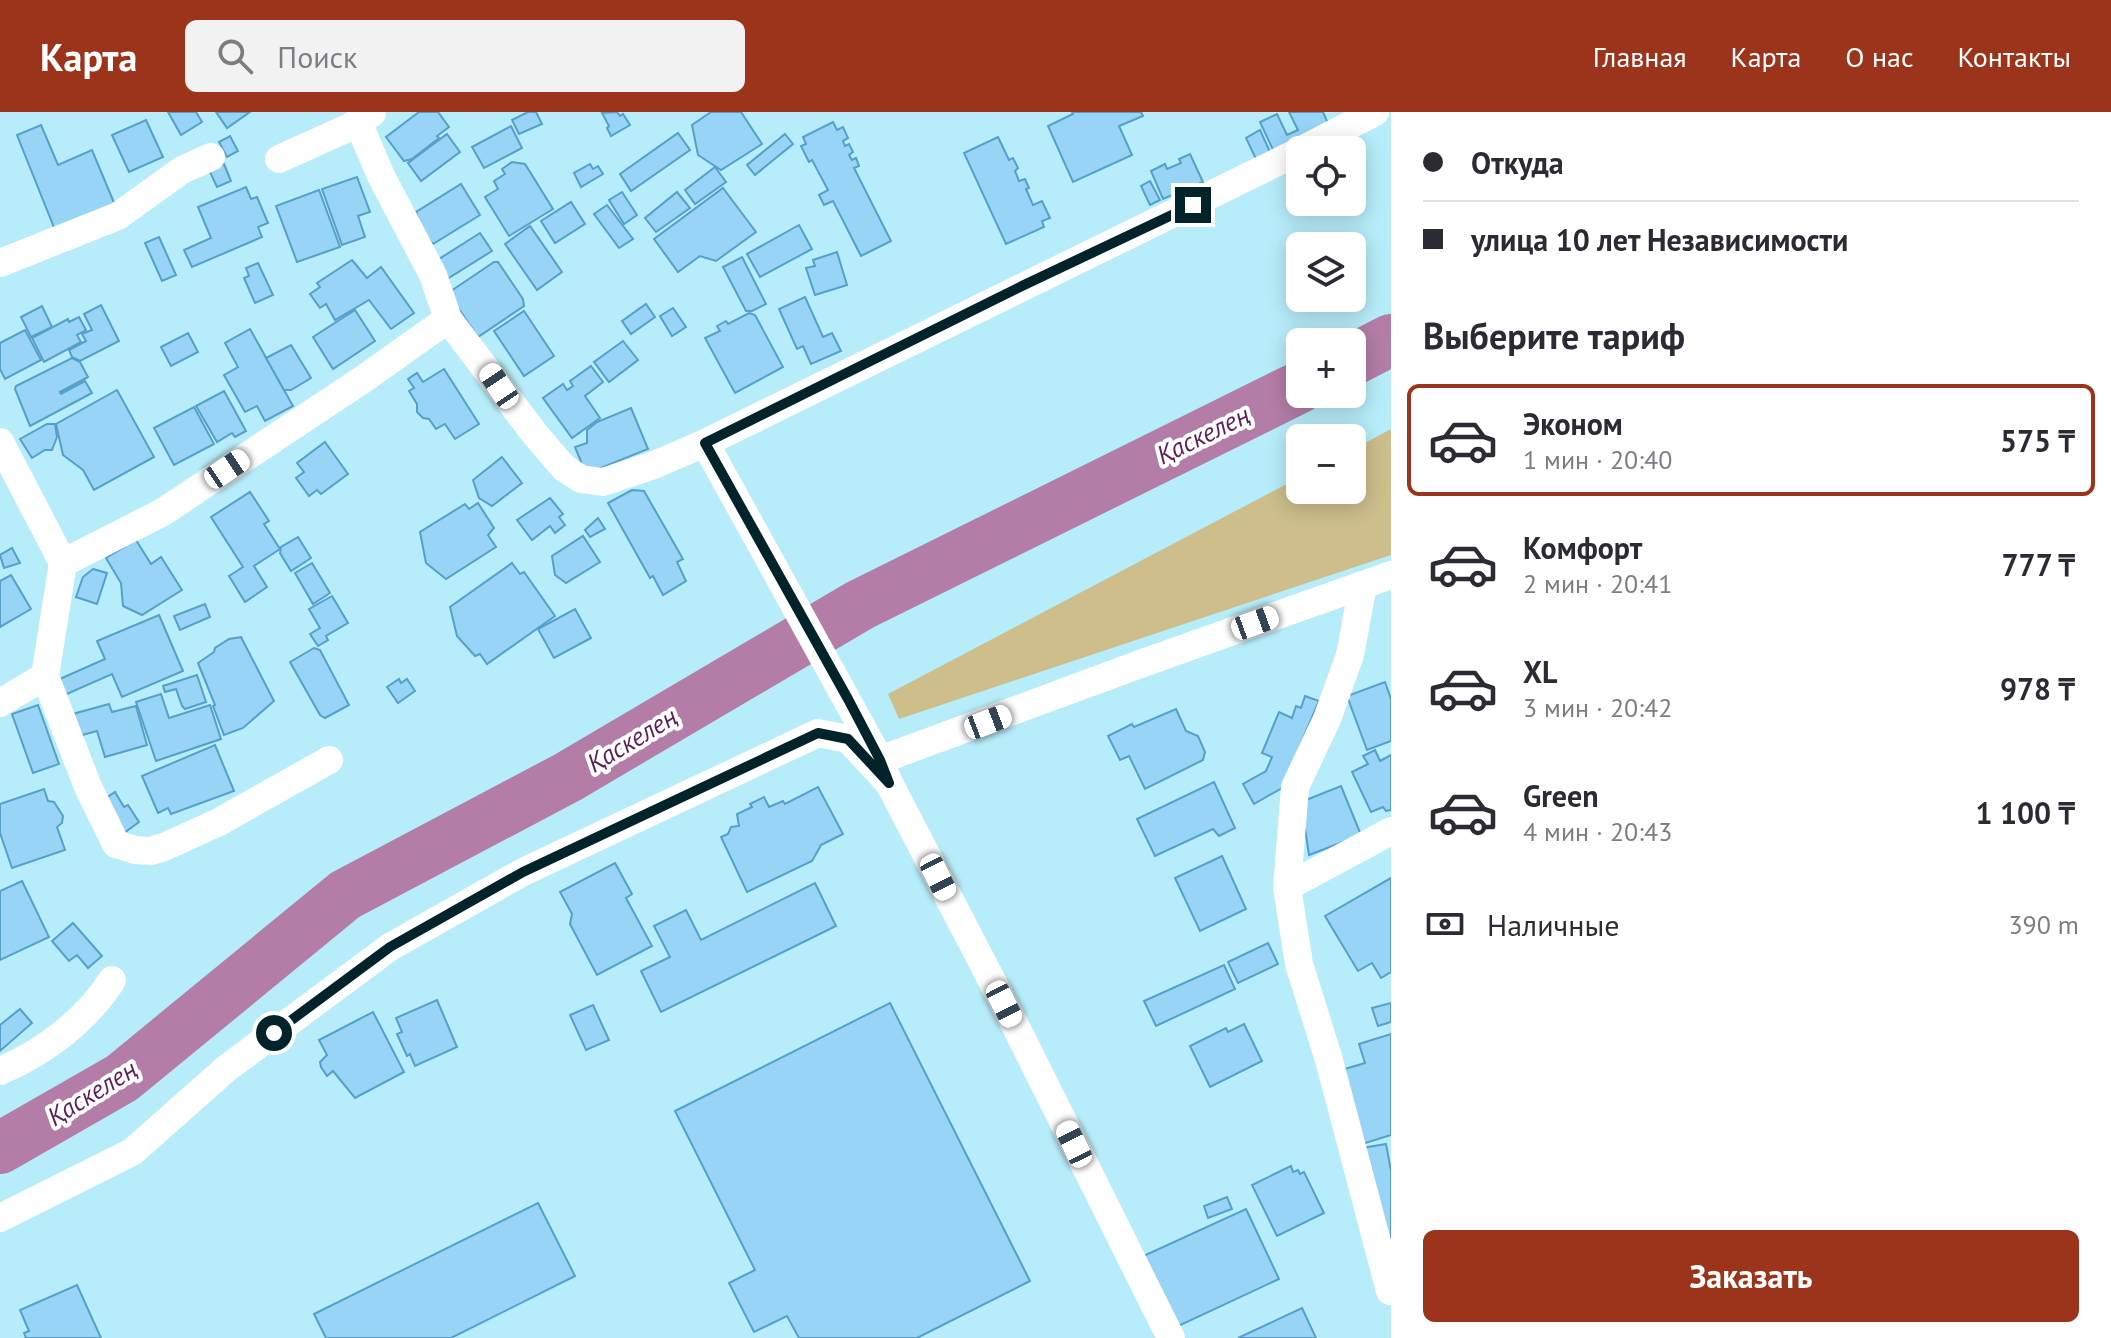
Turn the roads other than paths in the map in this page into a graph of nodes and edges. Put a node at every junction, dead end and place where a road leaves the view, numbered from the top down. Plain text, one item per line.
1 (1375, 112) edge
2 (366, 117) edge
3 (1328, 136) edge
4 (211, 157) dead end
5 (1286, 157) edge
6 (279, 159) dead end
7 (0, 263) edge
8 (448, 319) junction
9 (0, 442) edge
10 (705, 443) junction
11 (63, 563) junction
12 (1391, 575) edge
13 (1363, 585) junction
14 (45, 676) junction
15 (0, 703) edge
16 (329, 760) dead end
17 (884, 772) junction
18 (1391, 831) edge
19 (1287, 887) junction
20 (112, 980) dead end
21 (0, 1071) edge
22 (0, 1218) edge
23 (1387, 1273) edge
24 (1171, 1338) edge

1 - 3 street
2 - 6 street
2 - 8 street
4 - 7 street
5 - 10 street
8 - 10 street
8 - 11 street
9 - 11 street
10 - 17 street
11 - 14 street
12 - 13 street
13 - 17 street
13 - 19 street
14 - 15 street
14 - 16 street
17 - 22 street
17 - 24 street
18 - 19 street
19 - 23 street
20 - 21 street

